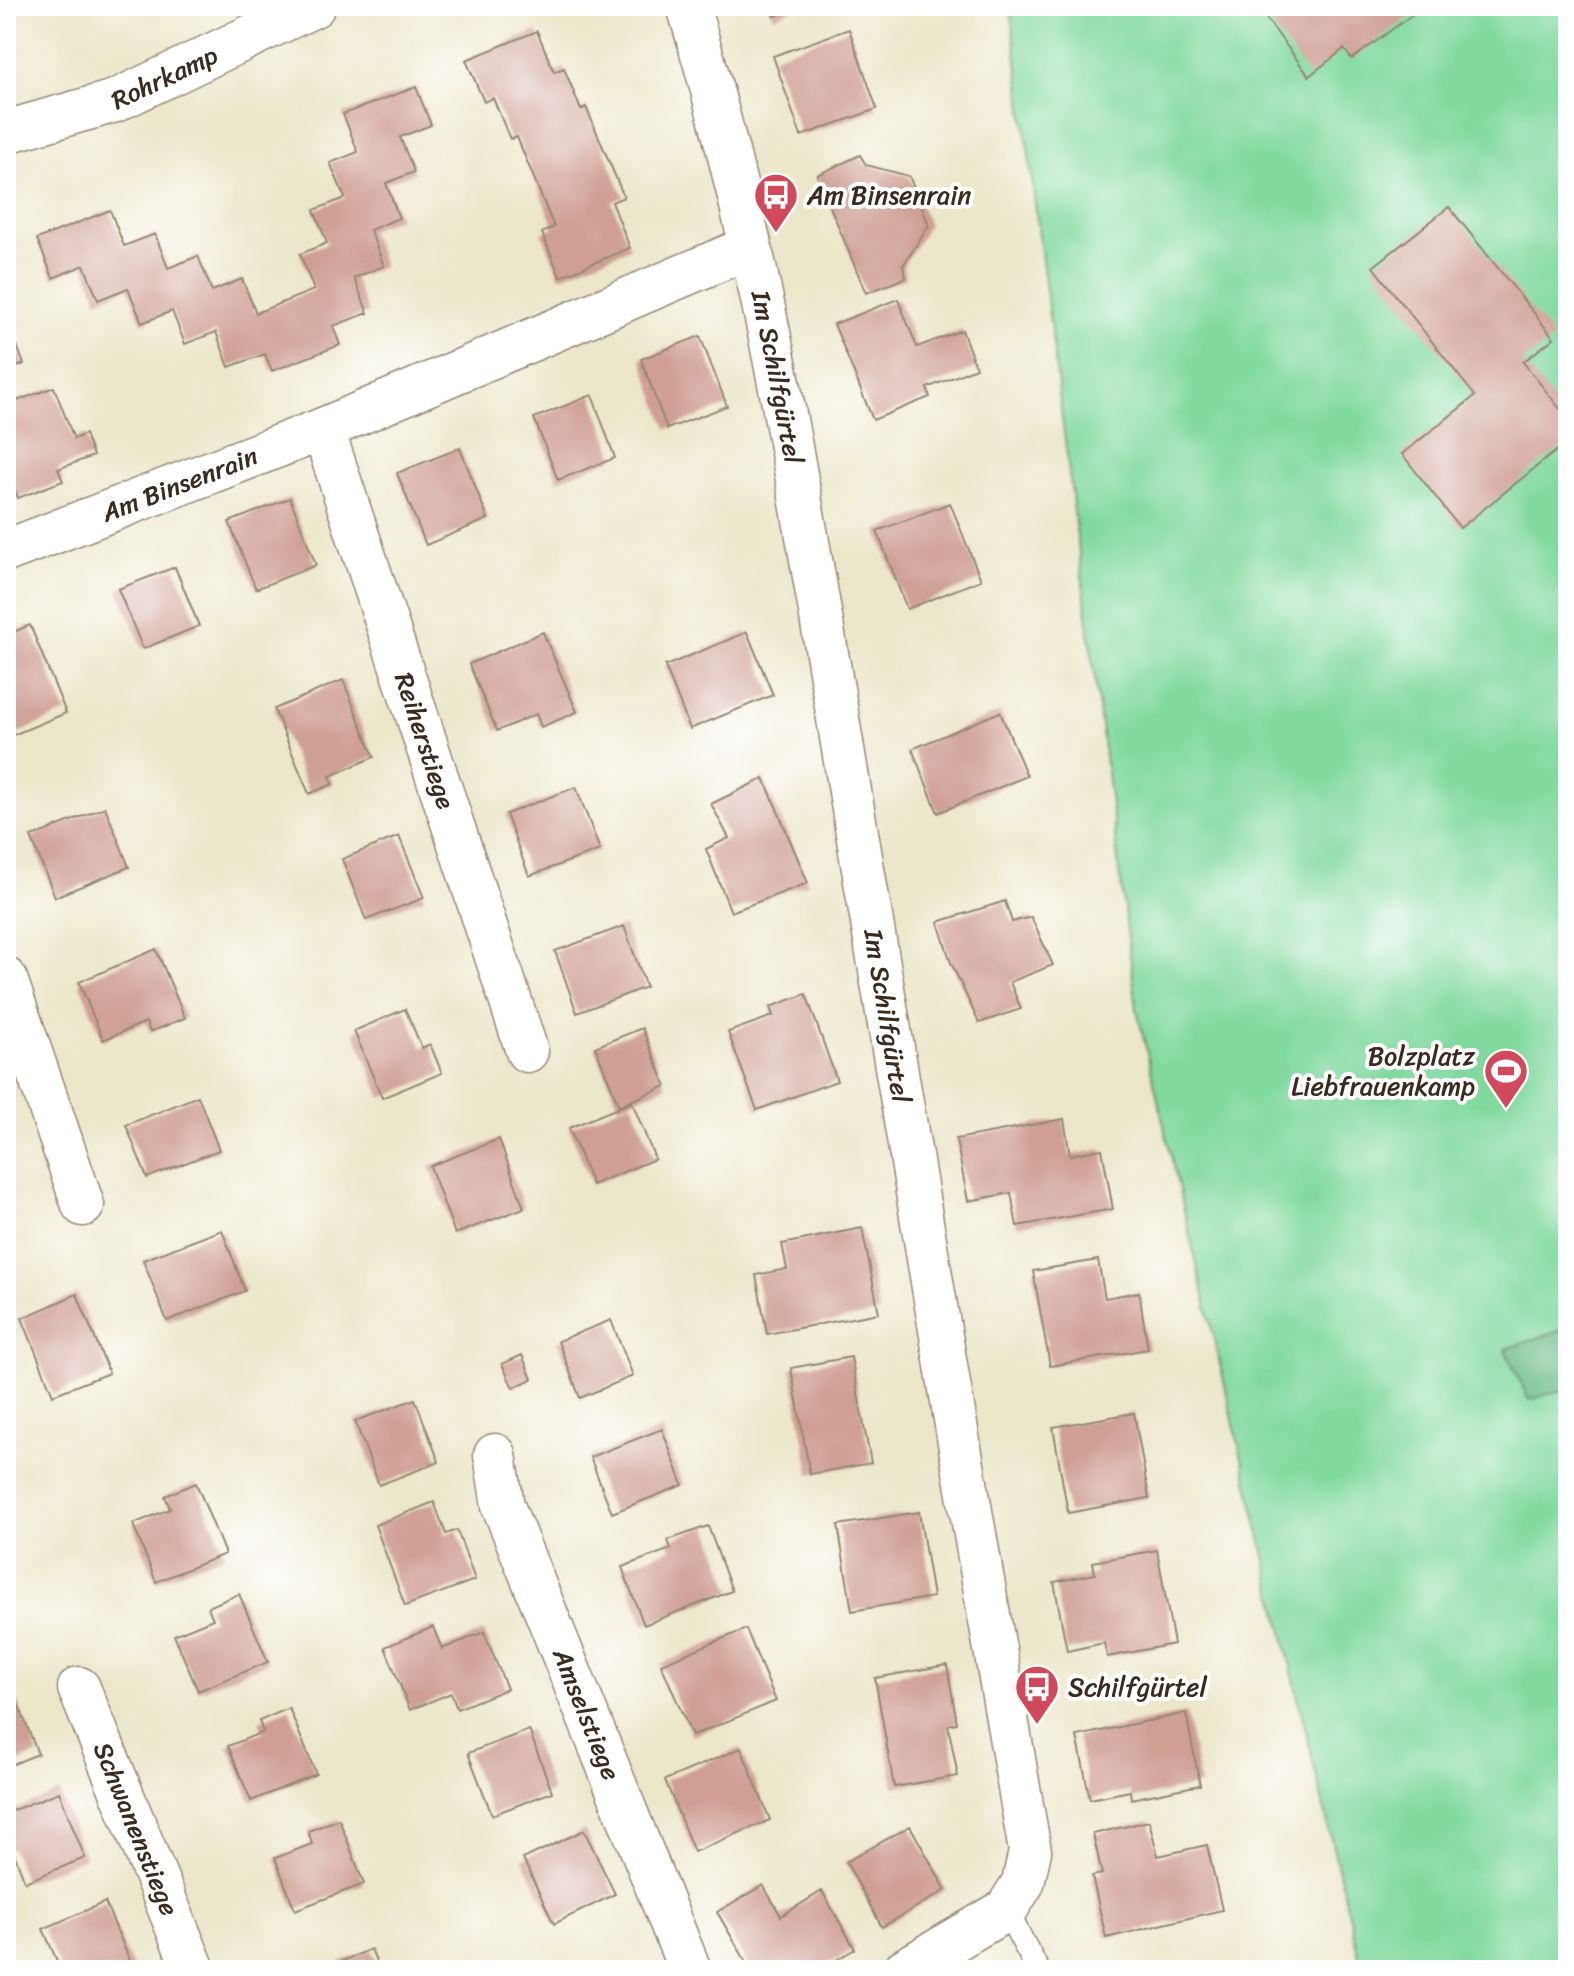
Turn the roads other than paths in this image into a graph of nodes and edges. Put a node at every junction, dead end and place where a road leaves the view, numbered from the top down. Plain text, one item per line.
1 (314, 6) edge
2 (688, 6) edge
3 (6, 132) edge
4 (750, 247) junction
5 (323, 429) junction
6 (6, 551) edge
7 (6, 979) edge
8 (527, 1051) dead end
9 (83, 1205) dead end
10 (495, 1455) dead end
11 (79, 1688) dead end
12 (1006, 1910) junction
13 (194, 1970) edge
14 (690, 1970) edge
15 (904, 1970) edge
16 (1038, 1970) edge

1 - 3 street, Rohrkamp
2 - 4 street, Im Schilfgürtel
4 - 5 street, Am Binsenrain
4 - 12 street, Im Schilfgürtel
5 - 6 street, Am Binsenrain
5 - 8 street, Reiherstiege
7 - 9 street
10 - 14 street, Amselstiege
11 - 13 street, Schwanenstiege
12 - 15 street
12 - 16 lane

